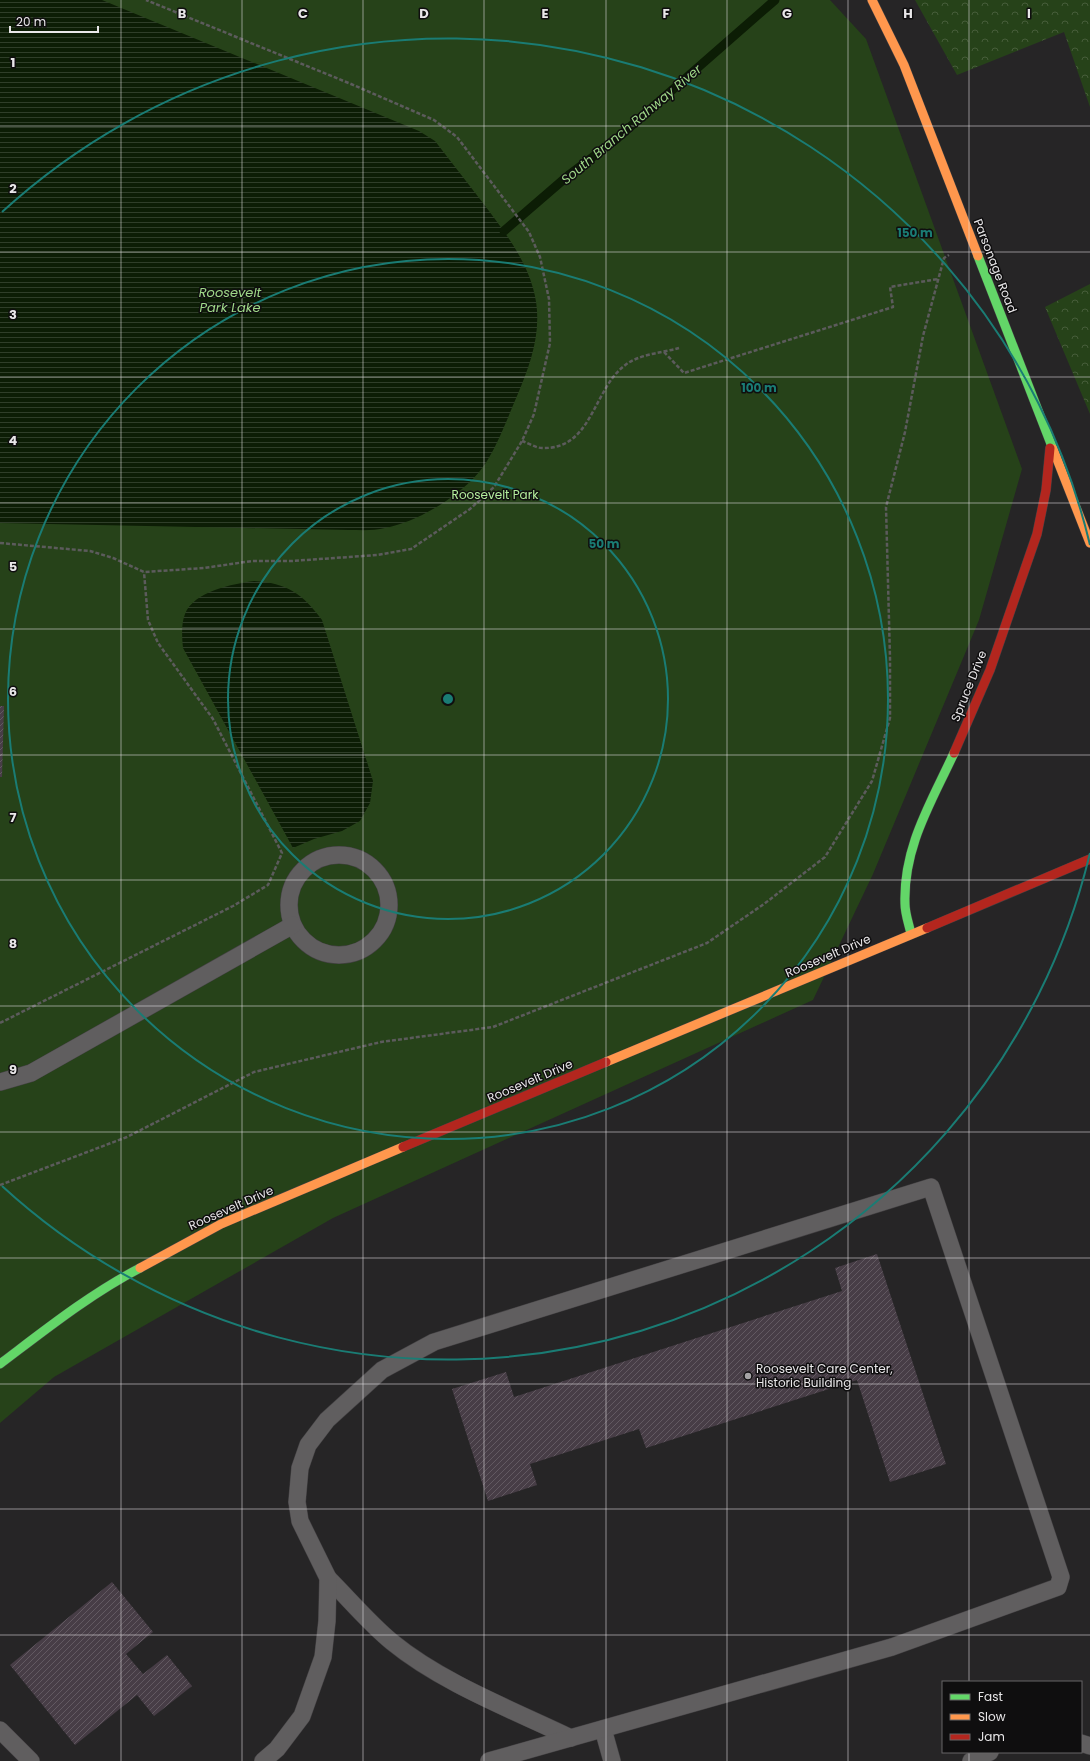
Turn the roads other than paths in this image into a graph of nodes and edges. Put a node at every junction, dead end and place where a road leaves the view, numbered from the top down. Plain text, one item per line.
1 (872, 0) edge
2 (1051, 442) junction
3 (1090, 544) edge
4 (1090, 859) edge
5 (293, 925) junction
6 (911, 934) junction
7 (0, 1082) edge
8 (0, 1364) edge
9 (328, 1578) junction
10 (603, 1729) junction
11 (0, 1730) edge
12 (571, 1738) junction
13 (988, 1753) edge
14 (31, 1761) edge
15 (263, 1761) edge
16 (489, 1761) edge
17 (612, 1761) edge
18 (971, 1761) edge

1 - 2 street, Parsonage Road
2 - 3 street, Parsonage Road
2 - 6 street, Spruce Drive
4 - 6 street, Roosevelt Drive
5 - 5 lane
5 - 7 lane
6 - 8 street, Roosevelt Drive
9 - 10 lane
9 - 12 lane
9 - 15 lane
10 - 12 lane
10 - 17 lane
11 - 14 lane
12 - 16 lane
13 - 18 lane

